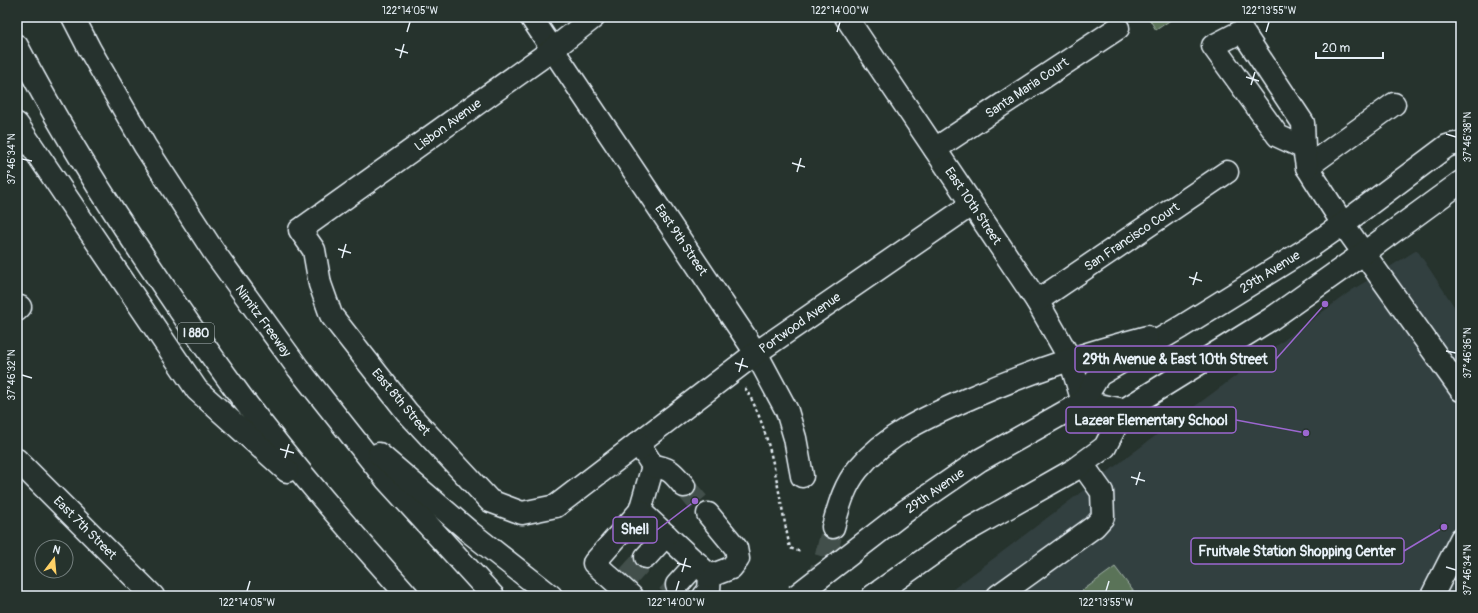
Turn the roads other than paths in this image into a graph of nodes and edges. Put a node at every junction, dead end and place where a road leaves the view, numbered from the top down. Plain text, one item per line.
1 (73, 17) edge
2 (531, 17) edge
3 (594, 17) edge
4 (846, 17) edge
5 (1118, 28) dead end
6 (17, 46) edge
7 (552, 50) junction
8 (1394, 104) dead end
9 (17, 124) edge
10 (1461, 144) edge
11 (935, 149) junction
12 (1306, 157) junction
13 (1227, 172) dead end
14 (1461, 182) edge
15 (971, 205) junction
16 (1344, 224) junction
17 (300, 230) joint
18 (1364, 253) junction
19 (1037, 301) junction
20 (1181, 327) junction
21 (756, 352) junction
22 (1070, 359) junction
23 (1461, 390) edge
24 (1083, 402) junction
25 (1124, 410) junction
26 (341, 422) junction
27 (638, 443) junction
28 (17, 460) edge
29 (1082, 464) junction
30 (653, 466) junction
31 (802, 476) dead end
32 (684, 486) tunnel mouth
33 (556, 506) joint
34 (640, 511) junction
35 (708, 514) tunnel mouth
36 (337, 516) junction
37 (833, 527) tunnel mouth
38 (666, 535) junction
39 (1461, 539) edge
40 (646, 557) tunnel mouth
41 (703, 578) edge
42 (677, 585) tunnel mouth
43 (626, 587) edge
44 (153, 596) edge
45 (408, 596) edge
46 (493, 596) edge
47 (551, 596) edge
48 (796, 596) edge
49 (873, 596) edge
50 (998, 596) edge
51 (1432, 596) edge

1 - 26 main road, Nimitz Freeway
2 - 7 main road, East 9th Street
3 - 7 main road, Lisbon Avenue
4 - 11 main road, East 10th Street
5 - 11 main road, Santa Maria Court
6 - 36 main road, I 880
7 - 17 main road, Lisbon Avenue
7 - 21 main road, East 9th Street
8 - 12 main road
9 - 36 main road
10 - 16 main road, 29th Avenue
11 - 15 main road, East 10th Street
12 - 12 main road
12 - 16 main road
13 - 19 main road, San Francisco Court
14 - 18 main road
15 - 19 main road, East 10th Street
15 - 21 main road, Portwood Avenue
16 - 18 main road
16 - 20 main road, 29th Avenue
17 - 33 main road, East 8th Street
18 - 23 main road
18 - 25 main road
19 - 22 main road, East 10th Street
20 - 22 main road
20 - 24 main road, 29th Avenue
21 - 27 main road, Portwood Avenue
21 - 31 main road, East 9th Street
22 - 24 main road, East 10th Street
22 - 37 main road
24 - 25 main road
24 - 48 main road, 29th Avenue, bridge
25 - 29 main road
26 - 46 main road, Nimitz Freeway
26 - 47 main road
27 - 30 main road
27 - 33 main road, Portwood Avenue
28 - 44 main road, East 7th Street
29 - 49 main road
29 - 50 main road
30 - 32 main road
30 - 34 main road
34 - 38 main road
34 - 43 main road
35 - 41 main road
36 - 45 main road, I 880
38 - 40 main road
38 - 41 main road
39 - 51 main road
41 - 42 main road

